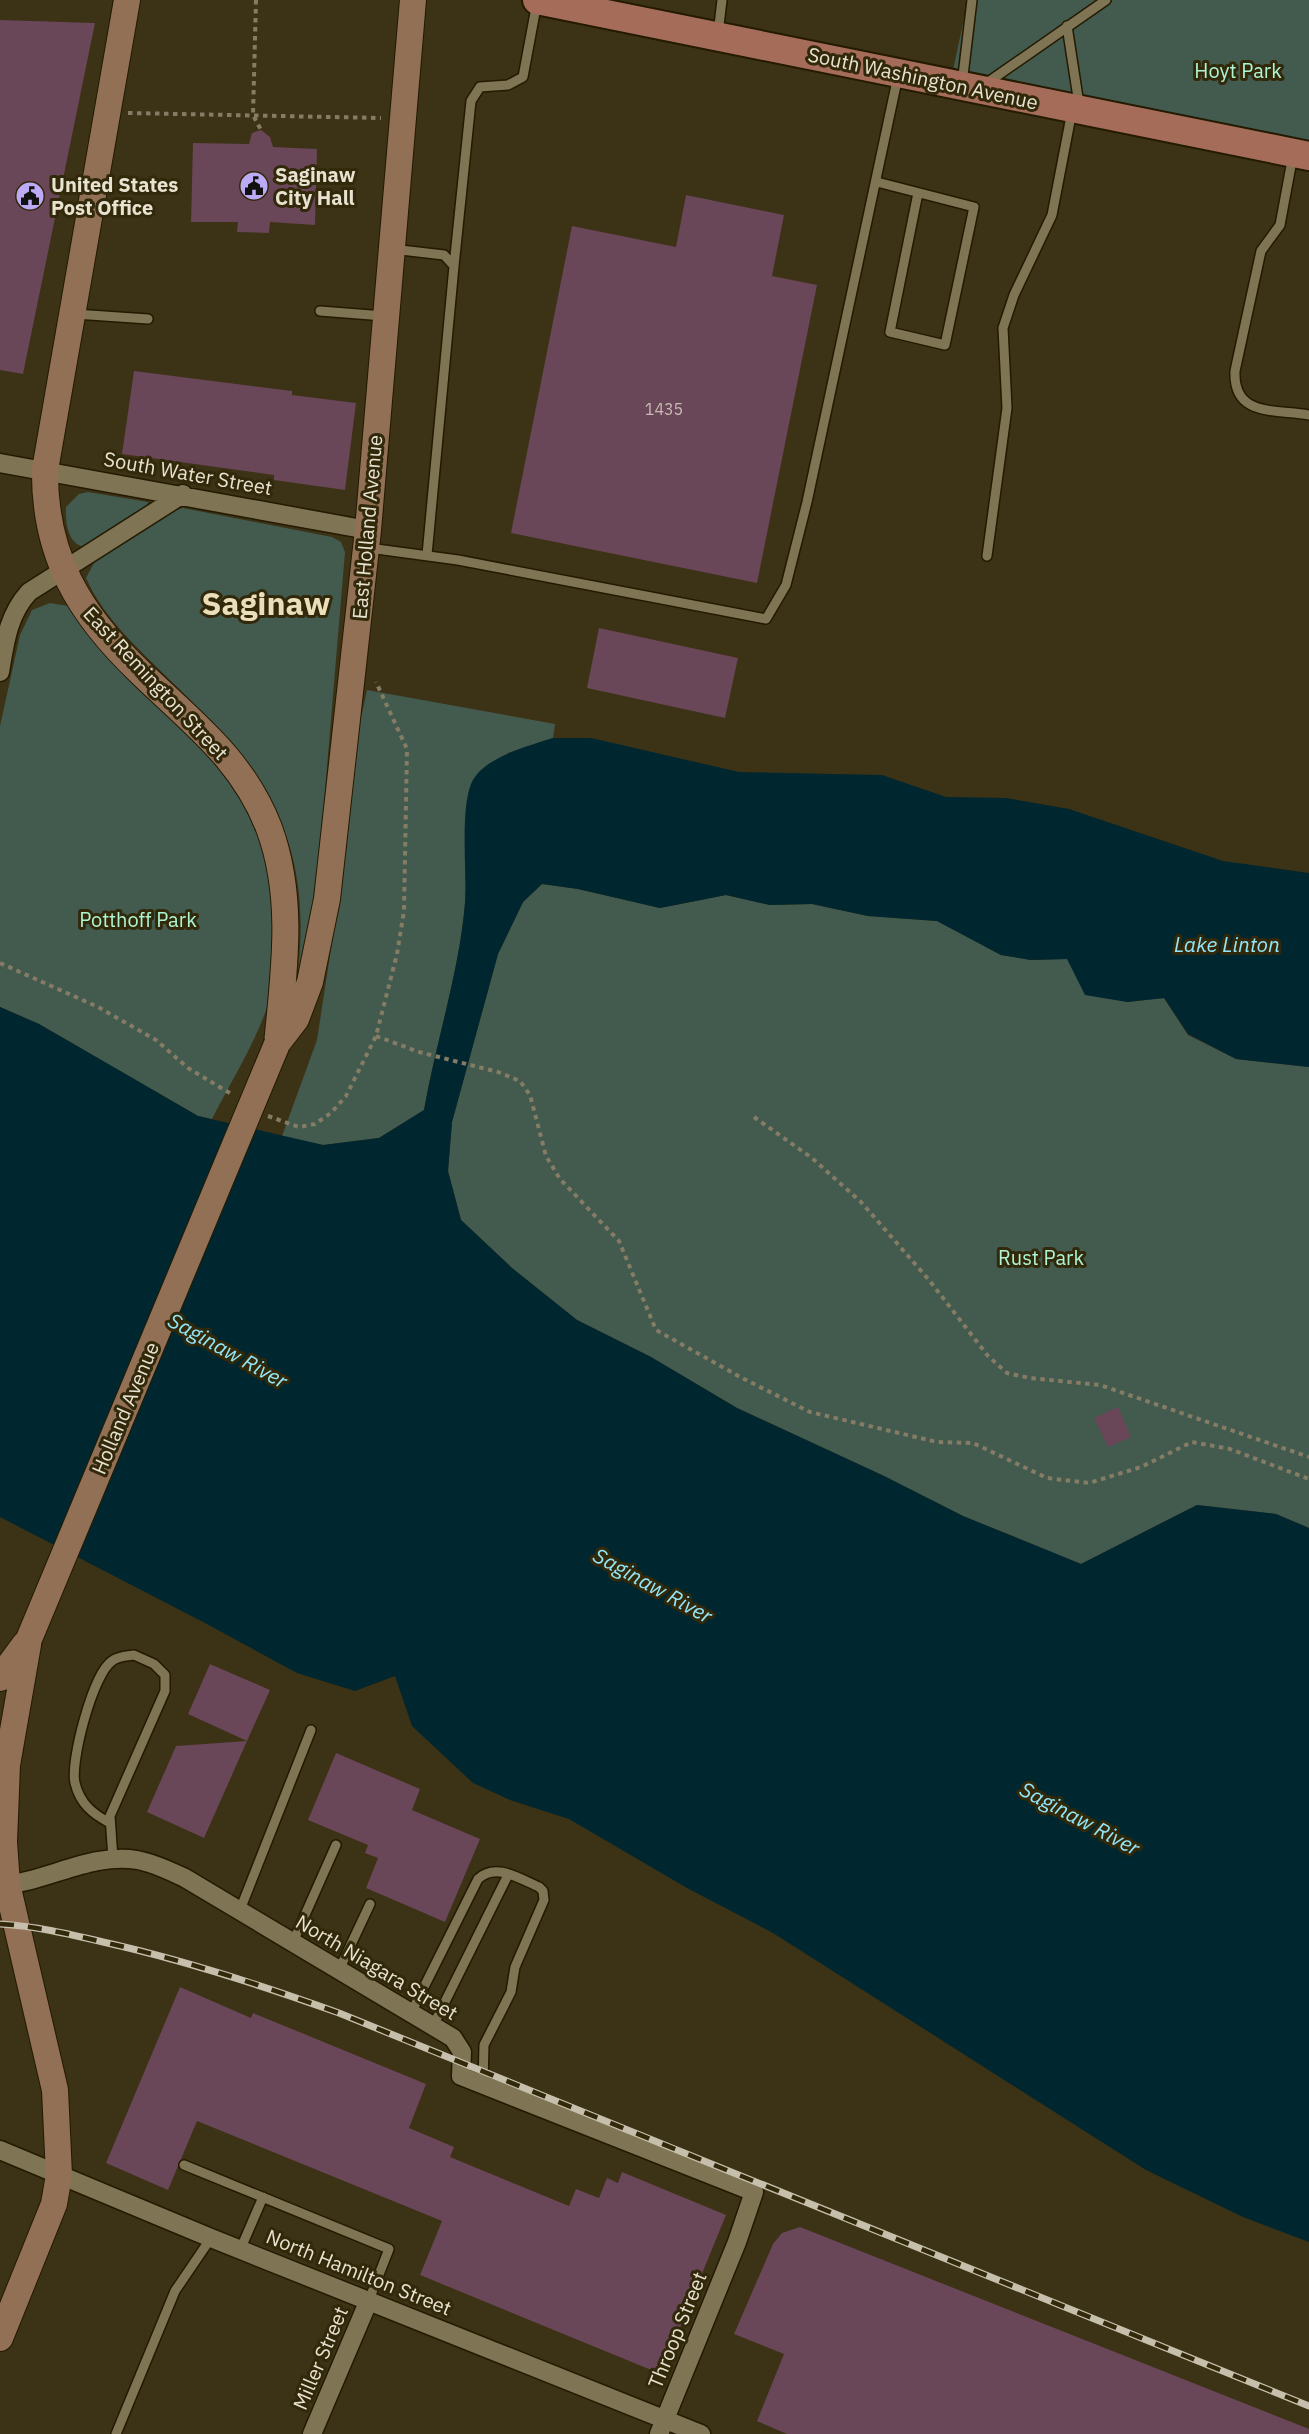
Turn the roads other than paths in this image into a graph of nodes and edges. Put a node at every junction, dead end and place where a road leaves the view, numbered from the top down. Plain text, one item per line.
1 (127, 0) edge
2 (413, 0) edge
3 (537, 0) edge
4 (722, 0) edge
5 (972, 0) edge
6 (1106, 0) edge
7 (1067, 26) junction
8 (718, 36) junction
9 (899, 74) junction
10 (969, 88) junction
11 (1076, 109) junction
12 (1301, 154) edge
13 (877, 182) junction
14 (918, 193) junction
15 (391, 249) junction
16 (454, 266) junction
17 (321, 311) dead end
18 (73, 314) junction
19 (385, 316) junction
20 (148, 319) dead end
21 (1309, 415) edge
22 (0, 463) edge
23 (45, 470) junction
24 (183, 494) junction
25 (367, 539) junction
26 (427, 555) junction
27 (987, 556) dead end
28 (63, 570) junction
29 (0, 672) edge
30 (277, 1044) junction
31 (29, 1639) junction
32 (0, 1678) edge
33 (311, 1730) dead end
34 (110, 1823) junction
35 (336, 1845) dead end
36 (113, 1859) junction
37 (508, 1875) junction
38 (3, 1885) edge
39 (370, 1904) dead end
40 (240, 1910) junction
41 (293, 1942) junction
42 (339, 1970) junction
43 (411, 2013) junction
44 (433, 2026) junction
45 (483, 2084) junction
46 (0, 2150) edge
47 (184, 2165) dead end
48 (59, 2175) junction
49 (263, 2198) junction
50 (211, 2238) junction
51 (737, 2242) joint
52 (241, 2248) junction
53 (369, 2300) junction
54 (0, 2338) edge
55 (662, 2427) edge
56 (116, 2434) edge
57 (312, 2434) edge
58 (701, 2434) edge

1 - 18 main road, East Remington Street
2 - 15 main road, East Holland Avenue
3 - 8 main road, South Washington Avenue
3 - 16 lane
4 - 8 lane
5 - 10 lane
6 - 7 lane
7 - 10 lane
7 - 11 lane
8 - 9 main road, South Washington Avenue
9 - 10 main road, South Washington Avenue
9 - 13 lane
10 - 11 main road, South Washington Avenue
11 - 12 main road, South Washington Avenue
11 - 27 lane
12 - 21 lane
13 - 14 lane
13 - 26 lane
14 - 14 lane
15 - 16 lane
15 - 19 main road, East Holland Avenue
16 - 26 lane
17 - 19 lane
18 - 20 lane
18 - 23 main road, East Remington Street
19 - 25 main road, East Holland Avenue
22 - 23 street, South Water Street
23 - 24 street, South Water Street
23 - 28 main road, East Remington Street
24 - 25 street, South Water Street
24 - 28 street
25 - 26 lane
25 - 30 main road, East Holland Avenue
28 - 29 street
28 - 30 main road, East Remington Street
30 - 31 main road, Holland Avenue, bridge
31 - 32 main road
31 - 38 main road
33 - 40 lane
34 - 34 lane
34 - 36 lane
35 - 41 lane
36 - 38 street, North Niagara Street
36 - 40 street, North Niagara Street
37 - 43 lane
37 - 44 lane
37 - 45 lane
38 - 48 main road
39 - 42 lane
40 - 41 street, North Niagara Street
41 - 42 street, North Niagara Street
42 - 43 street, North Niagara Street
43 - 44 street, North Niagara Street
44 - 45 street, North Niagara Street
45 - 51 street, North Niagara Street
46 - 48 street, North Hamilton Street
47 - 49 lane
48 - 50 street, North Hamilton Street
48 - 54 main road
49 - 52 lane
49 - 53 lane
50 - 52 street, North Hamilton Street
50 - 56 lane
51 - 55 street, Throop Street
52 - 53 street, North Hamilton Street
53 - 55 street, North Hamilton Street
53 - 57 street, Miller Street
55 - 58 street, North Hamilton Street

